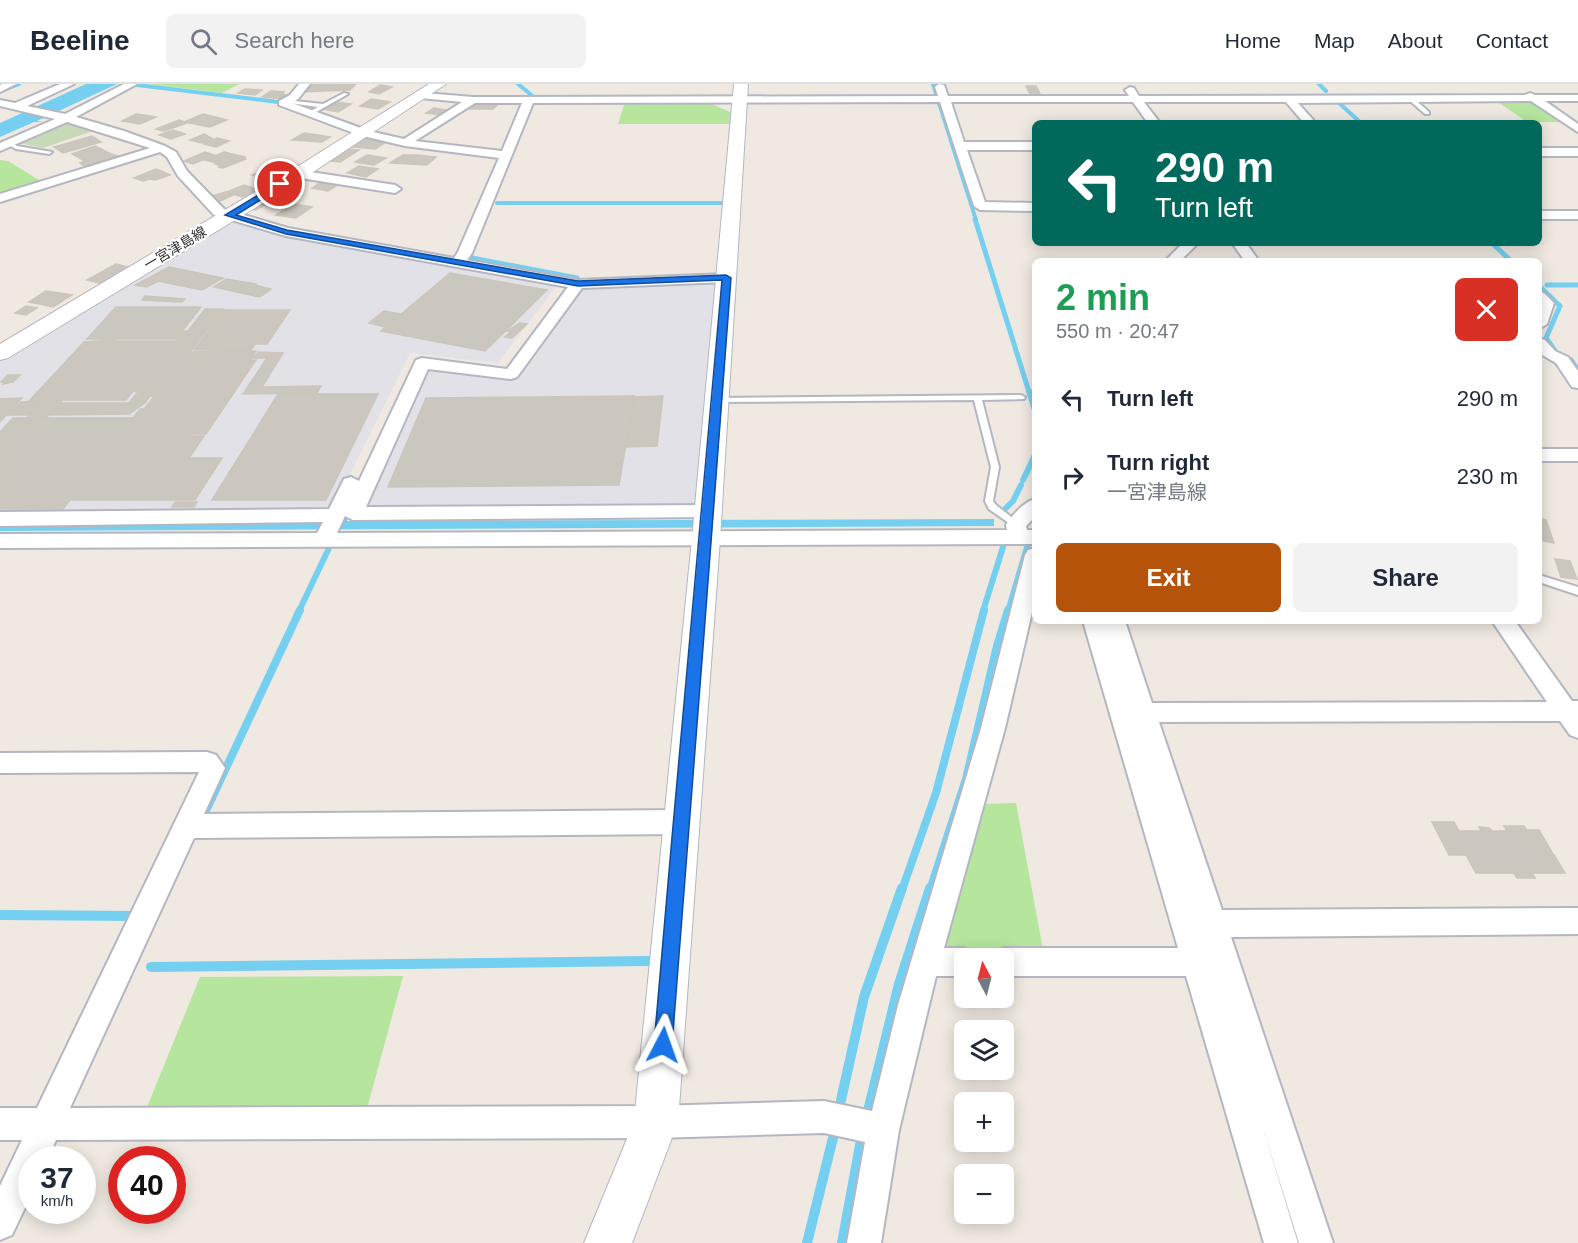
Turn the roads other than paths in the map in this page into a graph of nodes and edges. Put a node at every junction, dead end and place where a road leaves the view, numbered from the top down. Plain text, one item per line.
1 (11, 84) edge
2 (69, 84) edge
3 (132, 84) edge
4 (305, 84) edge
5 (439, 84) edge
6 (939, 84) edge
7 (1126, 84) edge
8 (1323, 84) edge
9 (1441, 84) edge
10 (0, 88) edge
11 (1519, 89) dead end
12 (740, 92) edge
13 (346, 94) dead end
14 (424, 96) junction
15 (1460, 98) junction
16 (1533, 98) junction
17 (1578, 98) edge
18 (1137, 99) junction
19 (1299, 99) junction
20 (1339, 99) junction
21 (1410, 99) junction
22 (474, 100) junction
23 (529, 100) junction
24 (944, 100) junction
25 (285, 102) junction
26 (0, 103) edge
27 (324, 106) junction
28 (18, 107) junction
29 (311, 113) junction
30 (1427, 113) dead end
31 (0, 115) edge
32 (64, 117) junction
33 (1152, 120) edge
34 (1307, 120) edge
35 (1578, 129) edge
36 (364, 133) junction
37 (405, 143) junction
38 (4, 145) edge
39 (959, 146) junction
40 (1032, 146) edge
41 (161, 148) junction
42 (49, 152) dead end
43 (1542, 152) edge
44 (1578, 152) edge
45 (506, 155) junction
46 (298, 174) junction
47 (395, 189) dead end
48 (0, 198) edge
49 (1032, 207) edge
50 (229, 215) junction
51 (1542, 215) edge
52 (1578, 215) edge
53 (1188, 246) edge
54 (1175, 258) edge
55 (457, 263) junction
56 (726, 278) junction
57 (571, 283) junction
58 (1542, 346) edge
59 (0, 353) edge
60 (1578, 383) edge
61 (1021, 397) dead end
62 (978, 398) junction
63 (717, 400) junction
64 (1542, 455) edge
65 (1578, 455) edge
66 (1032, 516) edge
67 (337, 518) junction
68 (0, 519) edge
69 (708, 525) junction
70 (1026, 538) edge
71 (0, 541) edge
72 (1542, 579) edge
73 (1578, 591) edge
74 (1095, 624) edge
75 (1115, 624) edge
76 (1505, 624) edge
77 (1143, 713) junction
78 (1574, 716) edge
79 (0, 763) edge
80 (680, 822) junction
81 (186, 826) junction
82 (1578, 921) edge
83 (1212, 924) junction
84 (925, 962) junction
85 (954, 962) edge
86 (1014, 962) edge
87 (1210, 962) junction
88 (657, 1122) junction
89 (0, 1124) edge
90 (46, 1124) junction
91 (884, 1130) junction
92 (0, 1223) edge
93 (608, 1243) edge
94 (864, 1243) edge
95 (1281, 1243) edge
96 (1316, 1243) edge

1 - 10 street
2 - 28 street
3 - 32 street
4 - 25 street
5 - 14 street, 一宮津島線
6 - 24 street
7 - 18 street
8 - 20 street
9 - 15 street
11 - 16 street
12 - 23 street
12 - 24 street
12 - 56 street
13 - 27 lane
14 - 22 street
14 - 36 street, 一宮津島線
15 - 16 street
15 - 21 street
16 - 17 street
16 - 35 street
18 - 19 street
18 - 24 street
18 - 33 street
19 - 20 street
19 - 34 street
20 - 21 street
21 - 30 lane
22 - 23 street
22 - 37 street
23 - 45 street
24 - 39 street
25 - 27 lane
25 - 29 street
26 - 28 street
27 - 29 lane
28 - 31 street
28 - 32 street
29 - 36 street
32 - 38 street
32 - 41 street
36 - 37 street
36 - 46 street, 一宮津島線
37 - 45 street
38 - 42 lane
39 - 40 street
39 - 49 street
41 - 48 street
41 - 50 street
43 - 44 street
45 - 55 street
46 - 47 street
46 - 50 street, 一宮津島線
50 - 55 street
50 - 59 street, 一宮津島線
51 - 52 street
53 - 54 street
55 - 57 street
56 - 57 street
56 - 63 street
57 - 67 street
58 - 60 street
61 - 62 lane
62 - 63 lane
62 - 70 lane
63 - 69 street
64 - 65 street
66 - 70 street
67 - 68 street
67 - 69 street
67 - 69 street
67 - 71 street
69 - 70 street
69 - 80 street
70 - 84 street
72 - 73 lane
74 - 87 street
75 - 77 street
76 - 78 street
77 - 78 street
77 - 83 street
79 - 81 street
80 - 81 street
80 - 88 street
81 - 90 street
82 - 83 street
83 - 87 street
84 - 85 street
84 - 91 street
86 - 87 street
87 - 95 street
87 - 96 street
88 - 90 street
88 - 91 street
88 - 93 street
89 - 90 street
90 - 92 street
91 - 94 street

